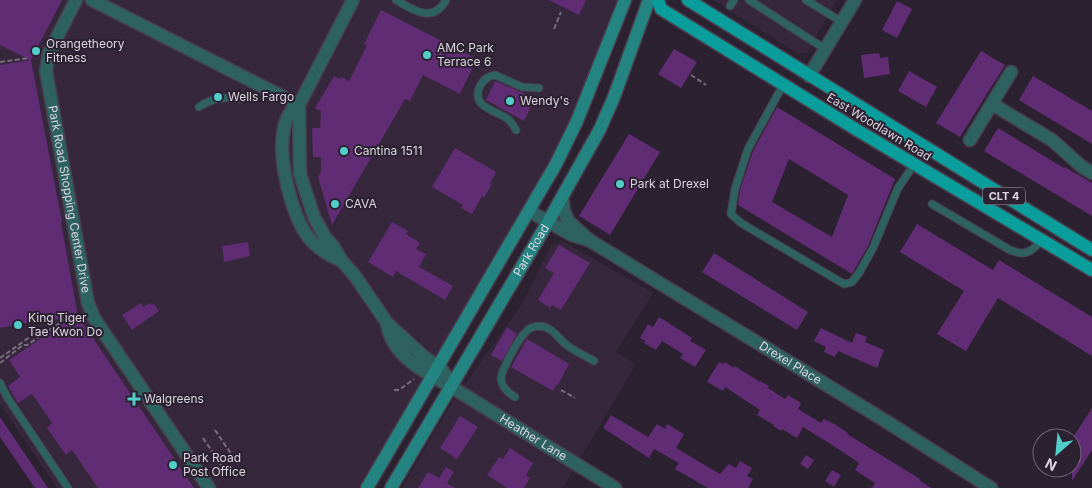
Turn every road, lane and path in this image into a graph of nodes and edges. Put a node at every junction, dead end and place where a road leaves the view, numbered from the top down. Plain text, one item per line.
1 (76, 0) edge
2 (92, 0) edge
3 (353, 0) edge
4 (396, 0) edge
5 (446, 0) edge
6 (625, 0) edge
7 (649, 0) edge
8 (658, 0) edge
9 (688, 0) edge
10 (749, 0) edge
11 (806, 0) edge
12 (855, 0) edge
13 (562, 12) dead end
14 (842, 22) junction
15 (554, 29) dead end
16 (825, 49) junction
17 (29, 58) dead end
18 (0, 62) edge
19 (1011, 72) dead end
20 (690, 76) dead end
21 (809, 76) junction
22 (783, 84) junction
23 (706, 85) dead end
24 (539, 88) dead end
25 (241, 99) dead end
26 (992, 104) junction
27 (299, 106) junction
28 (200, 107) dead end
29 (516, 130) dead end
30 (970, 140) dead end
31 (909, 172) dead end
32 (1092, 173) edge
33 (562, 198) junction
34 (932, 204) dead end
35 (529, 211) junction
36 (548, 222) junction
37 (589, 240) junction
38 (1038, 244) dead end
39 (1092, 250) edge
40 (1092, 270) edge
41 (75, 312) dead end
42 (47, 332) junction
43 (0, 358) edge
44 (594, 361) dead end
45 (0, 363) edge
46 (435, 371) junction
47 (414, 379) dead end
48 (0, 383) edge
49 (450, 386) junction
50 (394, 390) dead end
51 (561, 390) dead end
52 (515, 397) dead end
53 (576, 398) dead end
54 (215, 430) dead end
55 (203, 438) dead end
56 (238, 464) dead end
57 (226, 472) dead end
58 (68, 488) edge
59 (209, 488) edge
60 (367, 488) edge
61 (391, 488) edge
62 (615, 488) edge
63 (991, 488) edge

1 - 59 street, Park Road Shopping Center Drive
2 - 27 street
3 - 27 street
4 - 5 lane
6 - 35 main road, Park Road
7 - 33 main road, Park Road
8 - 22 main road, East Woodlawn Road
9 - 21 main road, East Woodlawn Road / CLT 4
10 - 16 lane
11 - 14 lane
12 - 14 street
13 - 15 path
14 - 16 street
16 - 21 street
17 - 18 path
19 - 26 street
20 - 23 path
21 - 39 main road, East Woodlawn Road / CLT 4
22 - 31 lane
22 - 40 main road, East Woodlawn Road
24 - 29 lane
25 - 28 lane
26 - 30 street
26 - 32 street
27 - 46 street
33 - 36 main road, Park Road
33 - 37 street, Drexel Place
34 - 38 lane
35 - 36 street, Drexel Place
35 - 46 main road, Park Road
36 - 37 street, Drexel Place
36 - 49 main road, Park Road
37 - 63 street, Drexel Place
41 - 42 path
42 - 43 path
42 - 45 path
44 - 52 lane
46 - 49 street
46 - 60 main road, Park Road
47 - 50 path
48 - 58 lane
49 - 61 main road, Park Road
49 - 62 street, Heather Lane
51 - 53 path
54 - 56 path
55 - 57 path

